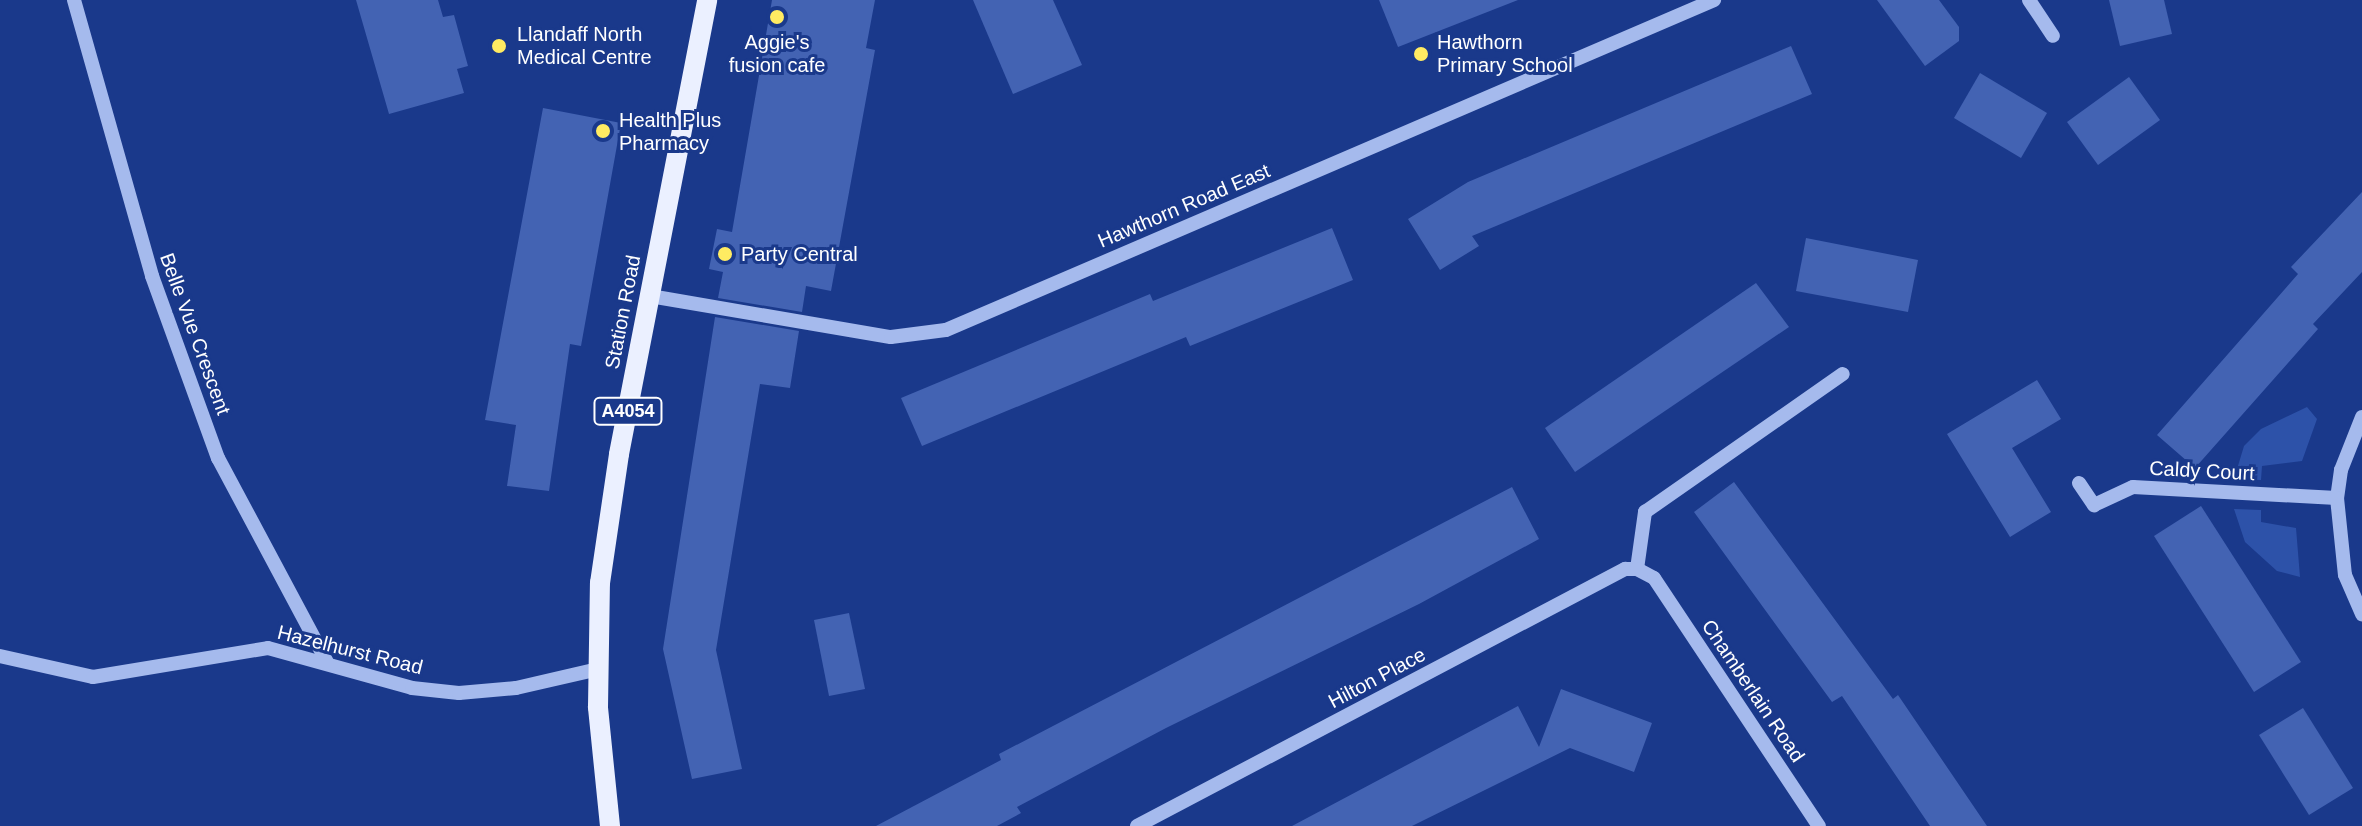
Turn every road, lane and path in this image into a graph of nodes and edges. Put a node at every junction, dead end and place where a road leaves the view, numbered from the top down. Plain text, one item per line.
1 (74, 0) edge
2 (707, 0) edge
3 (1714, 0) edge
4 (2029, 0) edge
5 (2053, 36) dead end
6 (650, 296) junction
7 (1843, 374) dead end
8 (2362, 417) edge
9 (2079, 483) dead end
10 (2337, 498) junction
11 (1637, 569) junction
12 (2362, 614) edge
13 (0, 656) edge
14 (327, 662) junction
15 (598, 669) junction
16 (610, 826) edge
17 (1137, 826) edge
18 (1819, 826) edge

1 - 14 street, Belle Vue Crescent
2 - 6 main road, Station Road / A4054
3 - 6 street, Hawthorn Road East
4 - 5 street
6 - 15 main road, Station Road / A4054
7 - 11 street
8 - 10 street
9 - 10 street, Caldy Court
10 - 12 street
11 - 17 street, Hilton Place
11 - 18 street, Chamberlain Road
13 - 14 street, Hazelhurst Road
14 - 15 street, Hazelhurst Road
15 - 16 main road, Station Road / A4054

